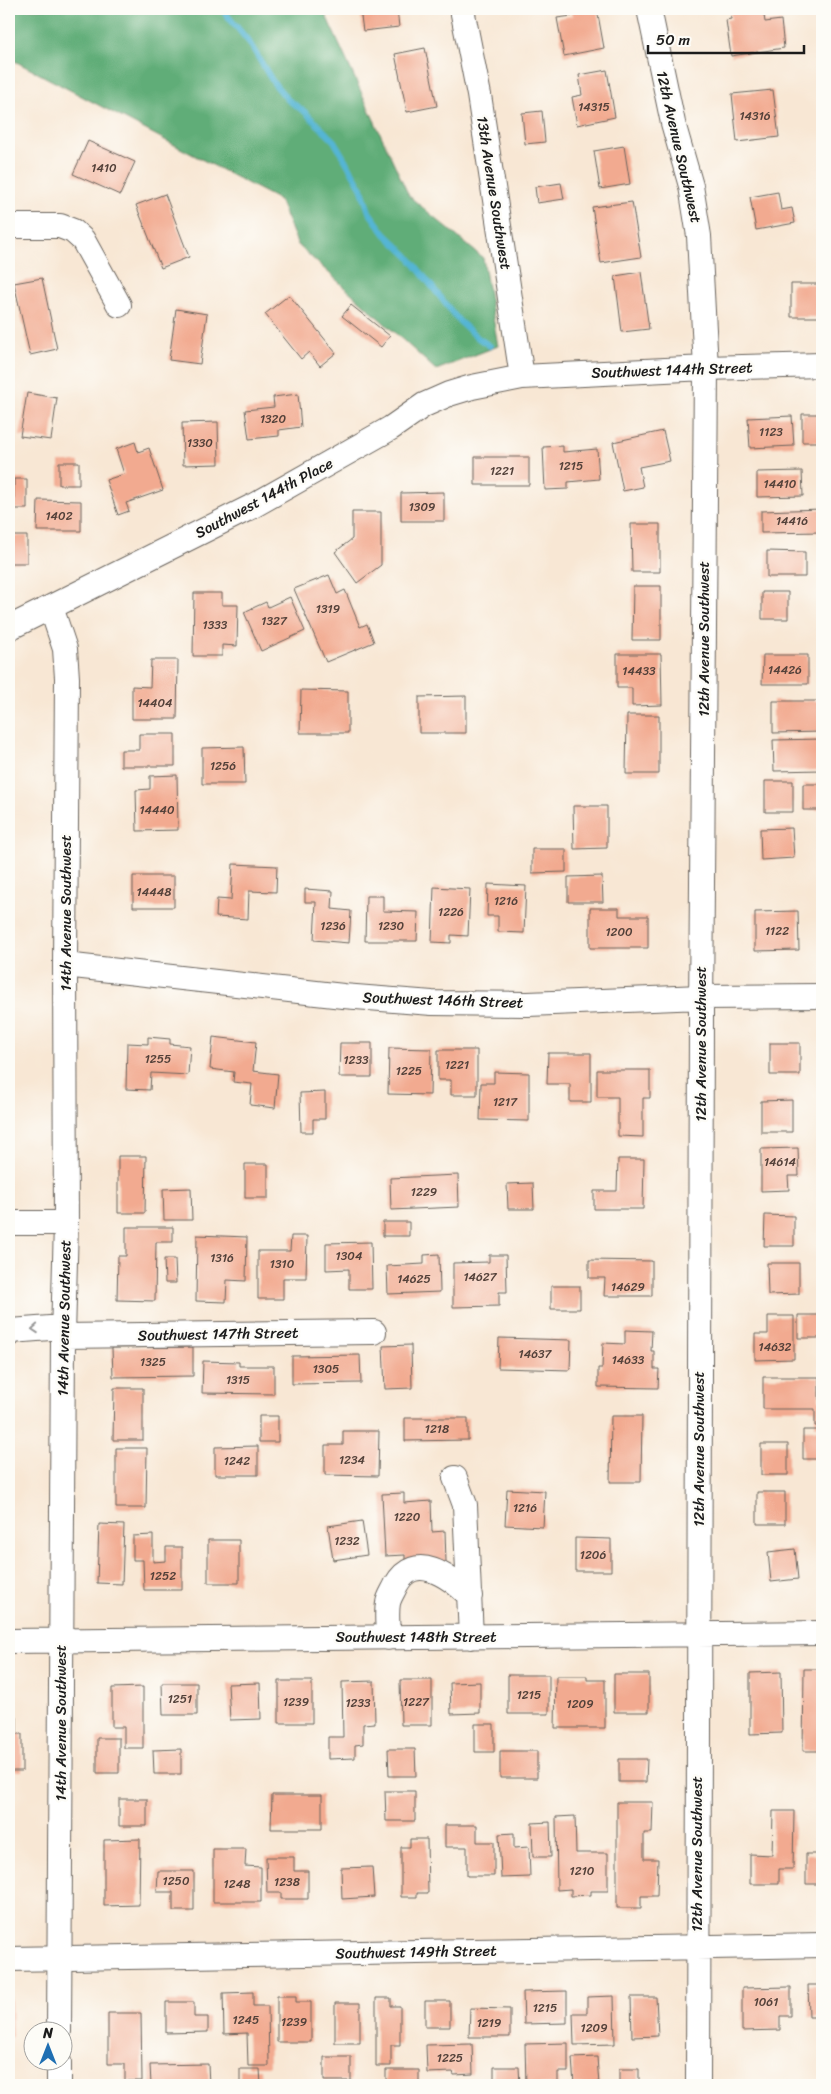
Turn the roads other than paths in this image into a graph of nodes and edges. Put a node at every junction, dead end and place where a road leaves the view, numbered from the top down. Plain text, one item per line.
1 (462, 9) edge
2 (649, 9) edge
3 (9, 226) edge
4 (119, 305) dead end
5 (822, 365) edge
6 (706, 368) junction
7 (522, 377) junction
8 (51, 608) junction
9 (9, 628) edge
10 (65, 965) junction
11 (822, 996) edge
12 (701, 997) junction
13 (9, 1223) edge
14 (66, 1223) junction
15 (63, 1331) junction
16 (374, 1332) dead end
17 (9, 1335) edge
18 (455, 1478) dead end
19 (470, 1596) junction
20 (822, 1633) edge
21 (698, 1635) junction
22 (470, 1637) junction
23 (388, 1638) junction
24 (61, 1640) junction
25 (9, 1641) edge
26 (822, 1945) edge
27 (697, 1947) junction
28 (60, 1958) junction
29 (9, 1959) edge
30 (59, 2022) edge
31 (59, 2072) edge
32 (59, 2085) edge
33 (698, 2085) edge

1 - 7 street, 13th Avenue Southwest
2 - 6 street, 12th Avenue Southwest
3 - 4 street
5 - 6 street, Southwest 144th Street
6 - 7 street, Southwest 144th Street
6 - 12 street, 12th Avenue Southwest
7 - 8 street, Southwest 144th Place
8 - 9 street, Southwest 144th Place
8 - 10 street, 14th Avenue Southwest
10 - 12 street, Southwest 146th Street
10 - 14 street, 14th Avenue Southwest
11 - 12 street, Southwest 146th Street
12 - 21 street, 12th Avenue Southwest
13 - 14 street
14 - 15 street, 14th Avenue Southwest
15 - 16 street, Southwest 147th Street
15 -> 17 street, Southwest 147th Street
15 - 24 street, 14th Avenue Southwest
18 - 19 street
19 - 22 street
19 - 23 street
20 - 21 street, Southwest 148th Street
21 - 22 street, Southwest 148th Street
21 - 27 street, 12th Avenue Southwest
22 - 23 street, Southwest 148th Street
23 - 24 street, Southwest 148th Street
24 - 25 street, Southwest 148th Street
24 - 28 street, 14th Avenue Southwest
26 - 27 street, Southwest 149th Street
27 - 28 street, Southwest 149th Street
27 - 33 street, 12th Avenue Southwest
28 - 29 street, Southwest 149th Street
28 - 30 street, 14th Avenue Southwest
31 - 32 street

